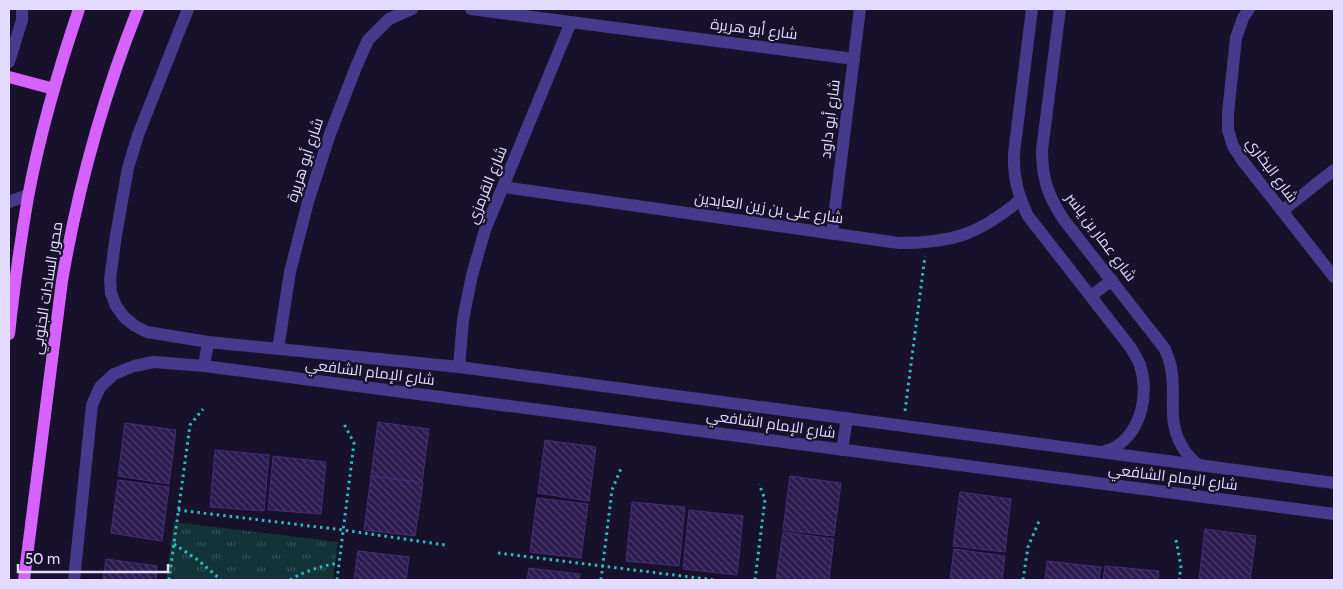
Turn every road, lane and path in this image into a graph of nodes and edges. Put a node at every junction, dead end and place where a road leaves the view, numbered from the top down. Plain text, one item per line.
1 (22, 9) edge
2 (78, 9) edge
3 (138, 9) edge
4 (188, 9) edge
5 (412, 9) edge
6 (471, 9) edge
7 (860, 9) edge
8 (1032, 9) edge
9 (1060, 9) edge
10 (1249, 9) edge
11 (571, 22) junction
12 (854, 59) junction
13 (9, 62) edge
14 (9, 77) edge
15 (54, 89) junction
16 (1334, 170) edge
17 (503, 187) junction
18 (28, 195) junction
19 (1020, 200) junction
20 (9, 202) edge
21 (1282, 211) junction
22 (832, 233) junction
23 (926, 243) junction
24 (1334, 277) edge
25 (1112, 280) junction
26 (1091, 296) junction
27 (9, 334) edge
28 (208, 342) junction
29 (278, 349) junction
30 (204, 366) junction
31 (459, 367) junction
32 (203, 409) dead end
33 (847, 418) junction
34 (344, 424) dead end
35 (903, 426) junction
36 (842, 450) junction
37 (1101, 452) junction
38 (1198, 465) junction
39 (622, 466) dead end
40 (1334, 483) edge
41 (759, 484) dead end
42 (178, 510) junction
43 (1334, 514) edge
44 (1040, 521) dead end
45 (343, 530) junction
46 (1176, 540) dead end
47 (174, 544) junction
48 (444, 545) dead end
49 (498, 553) dead end
50 (339, 562) junction
51 (603, 566) junction
52 (24, 580) edge
53 (74, 580) edge
54 (169, 580) edge
55 (221, 580) edge
56 (290, 580) edge
57 (337, 580) edge
58 (601, 580) edge
59 (714, 580) edge
60 (755, 580) edge
61 (1023, 580) edge
62 (1180, 580) edge

1 - 13 street
2 - 15 main road, محور السادات الجنوبي
3 - 52 main road, محور السادات الجنوبي
4 - 28 street, شارع الإمام الشافعي
5 - 29 street, شارع أبو هريرة
6 - 11 street, شارع أبو هريرة
7 - 12 street, شارع أبو داود
8 - 19 street
9 - 25 street, شارع عمار بن ياسر
10 - 21 street, شارع البخاري
11 - 12 street, شارع أبو هريرة
11 - 17 street, شارع القرمزي
12 - 22 street, شارع أبو داود
14 - 15 main road
15 - 18 main road, محور السادات الجنوبي
16 - 21 street
17 - 22 street, شارع على بن زين العابدين
17 - 31 street, شارع القرمزي
18 - 20 street
18 - 27 main road, محور السادات الجنوبي
19 - 23 street, شارع على بن زين العابدين
19 - 26 street
21 - 24 street, شارع البخاري
22 - 23 street, شارع على بن زين العابدين
23 - 35 path
25 - 26 street
25 - 38 street, شارع عمار بن ياسر
26 - 37 street
28 - 29 street, شارع الإمام الشافعي
28 - 30 street
29 - 31 street, شارع الإمام الشافعي
30 - 36 street, شارع الإمام الشافعي
30 - 53 street, شارع الإمام الشافعي
31 - 33 street, شارع الإمام الشافعي
32 - 42 path
33 - 35 street, شارع الإمام الشافعي
33 - 36 street
34 - 45 path
35 - 37 street, شارع الإمام الشافعي
36 - 43 street, شارع الإمام الشافعي
37 - 38 street, شارع الإمام الشافعي
38 - 40 street, شارع الإمام الشافعي
39 - 51 path
41 - 60 path
42 - 45 path
42 - 47 path
44 - 61 path
45 - 48 path
45 - 50 path
46 - 62 path
47 - 54 path
47 - 55 path
49 - 51 path
50 - 56 path
50 - 57 path
51 - 58 path
51 - 59 path

